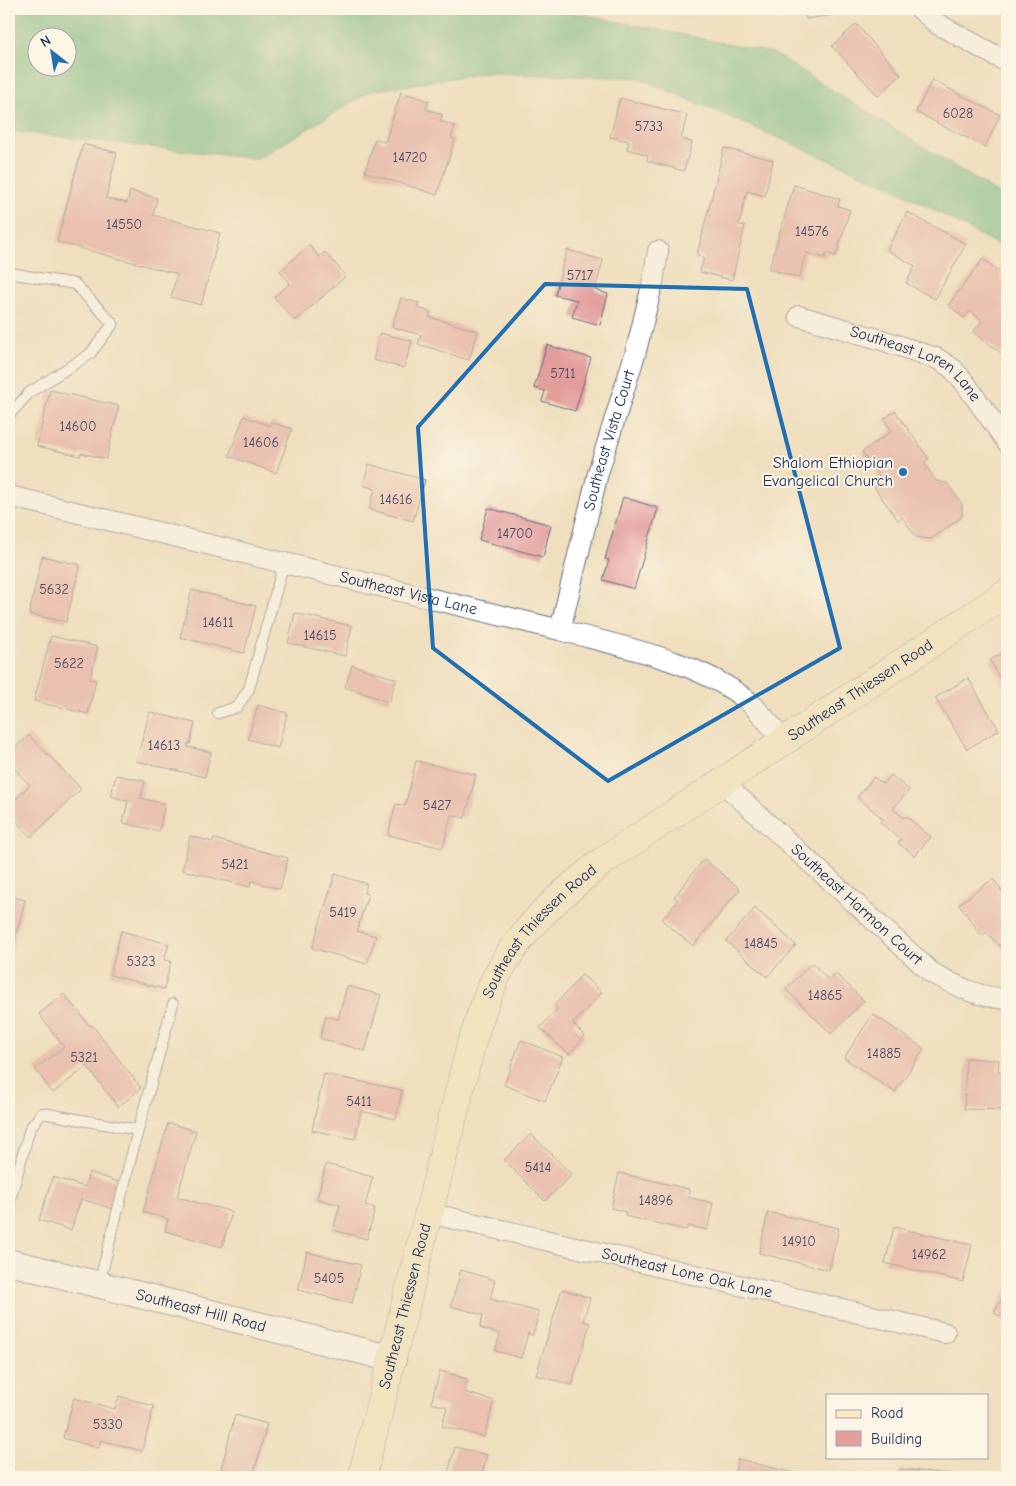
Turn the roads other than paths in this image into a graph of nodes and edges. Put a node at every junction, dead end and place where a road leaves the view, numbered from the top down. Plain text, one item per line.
1 (920, 9) edge
2 (1007, 62) edge
3 (658, 251) dead end
4 (9, 273) edge
5 (799, 316) dead end
6 (9, 415) edge
7 (1007, 442) edge
8 (9, 496) edge
9 (284, 562) junction
10 (1007, 593) edge
11 (560, 630) junction
12 (218, 713) dead end
13 (783, 741) junction
14 (722, 782) junction
15 (1007, 999) edge
16 (173, 1004) dead end
17 (138, 1130) junction
18 (9, 1204) edge
19 (429, 1213) junction
20 (9, 1262) edge
21 (99, 1285) junction
22 (945, 1332) dead end
23 (393, 1359) junction
24 (362, 1477) edge

1 - 2 street
3 - 11 street, Southeast Vista Court
4 - 6 lane
5 - 7 street, Southeast Loren Lane
8 - 9 street, Southeast Vista Lane
9 - 11 street, Southeast Vista Lane
9 - 12 lane
10 - 13 main road, Southeast Thiessen Road
11 - 13 street, Southeast Vista Lane
13 - 14 main road, Southeast Thiessen Road
14 - 15 street, Southeast Harmon Court
14 - 19 main road, Southeast Thiessen Road
16 - 17 lane
17 - 18 lane
17 - 21 lane
19 - 22 street, Southeast Lone Oak Lane
19 - 23 main road, Southeast Thiessen Road
20 - 21 street, Southeast Hill Road
21 - 23 street, Southeast Hill Road
23 - 24 main road, Southeast Thiessen Road

